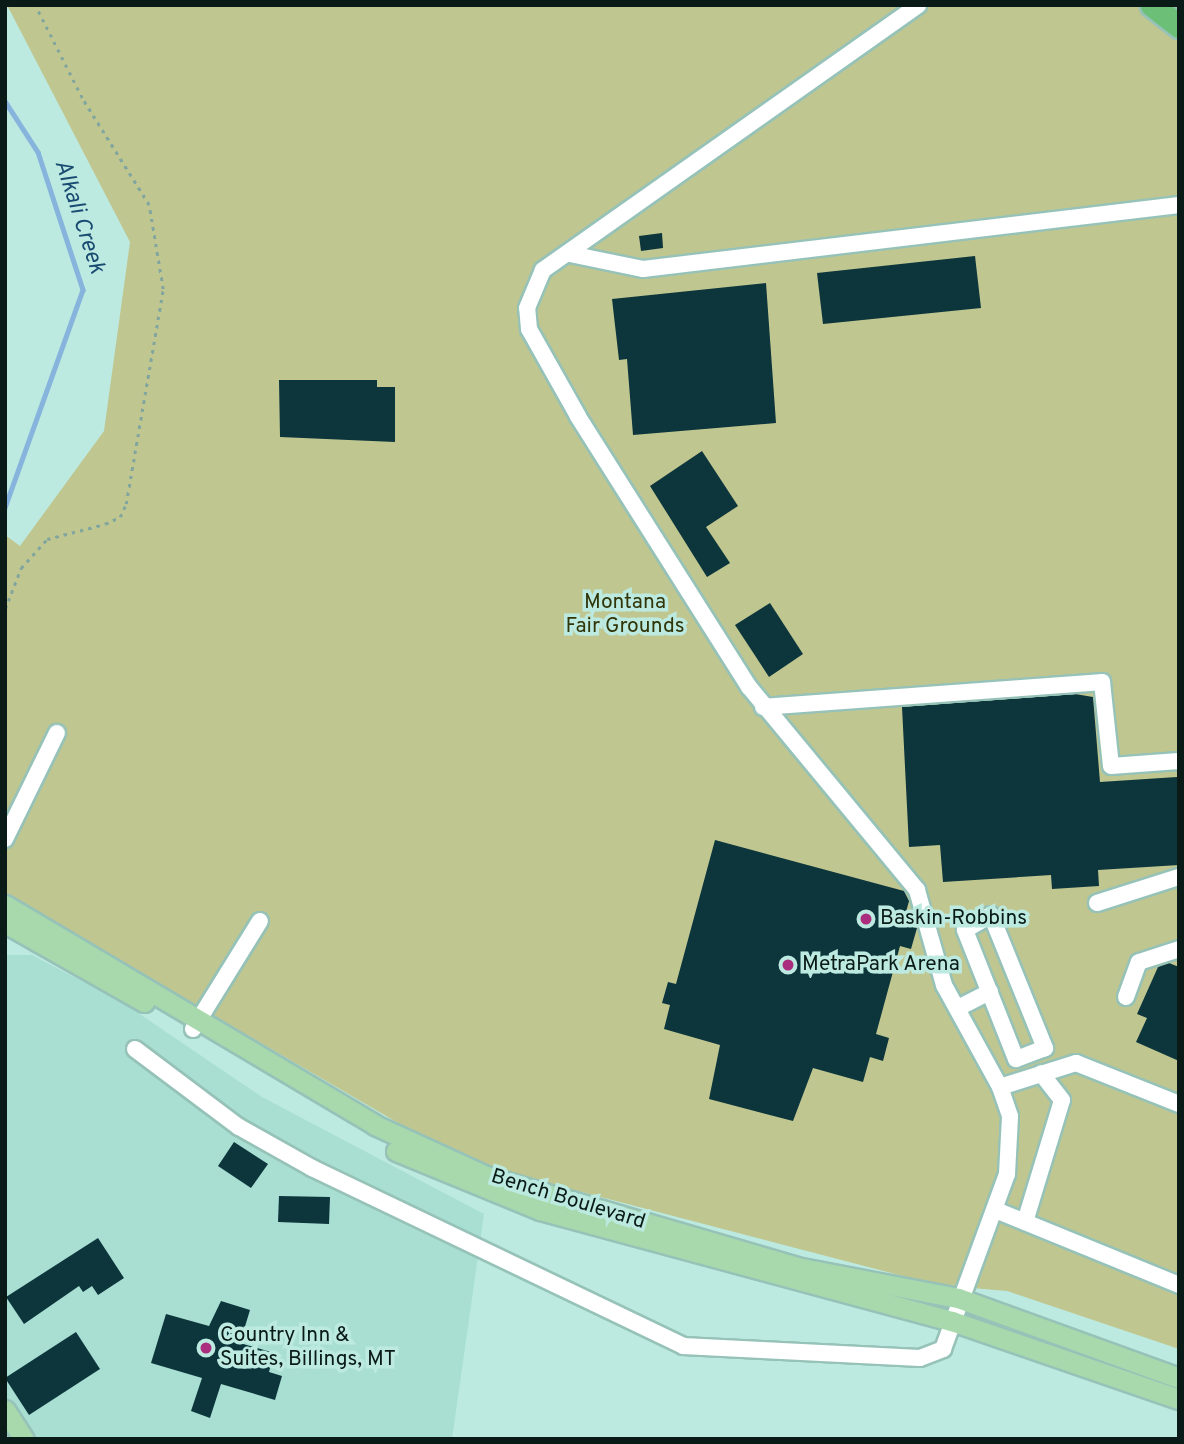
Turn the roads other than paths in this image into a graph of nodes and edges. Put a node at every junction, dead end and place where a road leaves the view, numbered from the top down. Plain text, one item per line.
1 (919, 5) edge
2 (1152, 5) edge
3 (1179, 26) edge
4 (1179, 205) edge
5 (570, 254) junction
6 (764, 707) junction
7 (57, 733) dead end
8 (1179, 761) edge
9 (5, 839) edge
10 (1179, 877) edge
11 (1097, 903) dead end
12 (5, 905) edge
13 (260, 921) dead end
14 (5, 923) edge
15 (1179, 949) edge
16 (990, 992) junction
17 (1126, 997) dead end
18 (958, 1008) junction
19 (196, 1024) junction
20 (135, 1049) dead end
21 (1041, 1073) junction
22 (1000, 1087) junction
23 (1179, 1104) edge
24 (1007, 1174) junction
25 (1037, 1184) junction
26 (998, 1211) junction
27 (1025, 1222) junction
28 (1179, 1285) edge
29 (958, 1298) junction
30 (952, 1321) junction
31 (1179, 1378) edge
32 (1179, 1399) edge
33 (5, 1410) edge
34 (24, 1439) edge

1 - 5 street
2 - 3 highway
4 - 5 street
5 - 6 street
6 - 8 street
6 - 18 street
7 - 9 street
10 - 11 street
12 - 19 main road, Bench Boulevard
13 - 19 street
14 - 19 main road
15 - 17 street
16 - 16 street
16 - 18 street
18 - 22 street
19 - 29 main road, Bench Boulevard
19 - 30 main road
20 - 30 street
21 - 22 street
21 - 23 street
21 - 25 street
22 - 24 street
24 - 25 street
24 - 26 street
25 - 27 street
26 - 27 street
26 - 29 street
27 - 28 street
29 - 30 street
29 - 31 main road, Bench Boulevard
30 - 32 main road
33 - 34 main road

